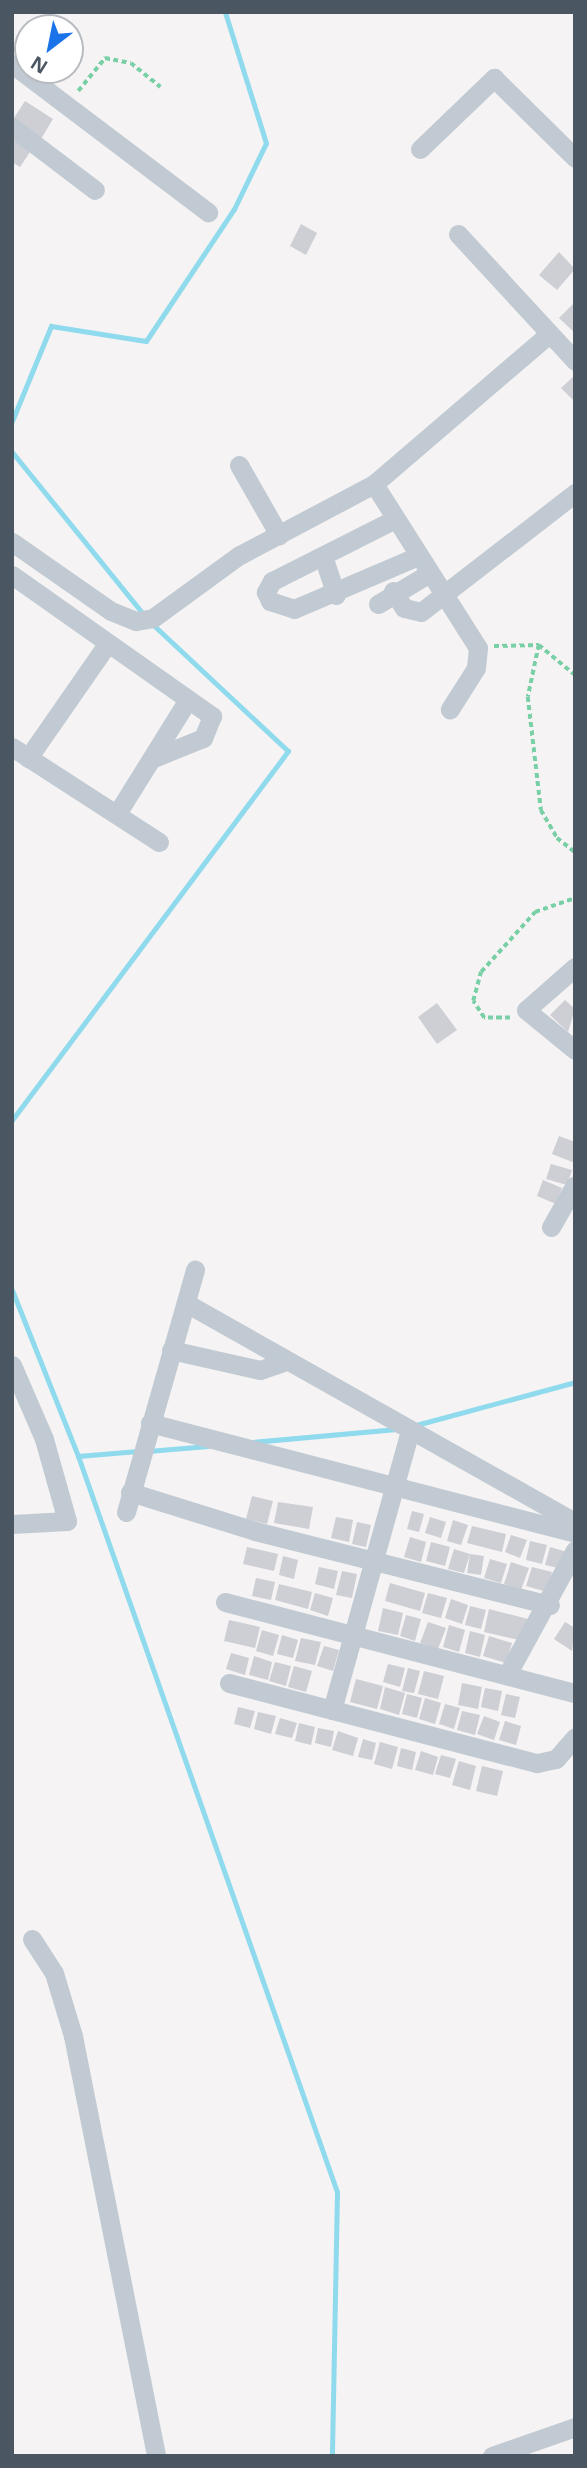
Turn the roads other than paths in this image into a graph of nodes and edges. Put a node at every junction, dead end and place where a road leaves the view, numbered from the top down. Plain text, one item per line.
1 (12, 64) edge
2 (12, 127) edge
3 (420, 149) dead end
4 (575, 158) edge
5 (95, 190) dead end
6 (208, 212) dead end
7 (458, 234) dead end
8 (548, 335) junction
9 (575, 361) edge
10 (239, 465) dead end
11 (374, 484) junction
12 (575, 494) edge
13 (394, 519) junction
14 (279, 536) junction
15 (12, 542) edge
16 (323, 556) junction
17 (418, 556) junction
18 (428, 574) junction
19 (15, 582) edge
20 (336, 595) junction
21 (445, 597) junction
22 (108, 643) junction
23 (187, 701) junction
24 (450, 709) dead end
25 (20, 753) edge
26 (156, 757) junction
27 (118, 812) junction
28 (159, 842) dead end
29 (575, 967) edge
30 (575, 1051) edge
31 (575, 1185) edge
32 (551, 1227) dead end
33 (195, 1270) dead end
34 (186, 1303) junction
35 (172, 1350) junction
36 (284, 1362) junction
37 (12, 1365) edge
38 (150, 1423) junction
39 (406, 1429) junction
40 (396, 1486) junction
41 (575, 1521) edge
42 (12, 1524) edge
43 (575, 1533) edge
44 (575, 1550) edge
45 (375, 1560) junction
46 (225, 1602) dead end
47 (550, 1605) junction
48 (353, 1637) junction
49 (508, 1673) junction
50 (229, 1683) dead end
51 (575, 1693) edge
52 (332, 1710) junction
53 (575, 1737) edge
54 (32, 1939) dead end
55 (575, 2427) edge
56 (156, 2456) edge
57 (492, 2456) edge

1 - 6 street
2 - 5 street
3 - 4 street
7 - 8 street
8 - 9 street
8 - 11 street
10 - 14 street
11 - 13 street
11 - 14 street
12 - 21 street
13 - 16 street
13 - 17 street
14 - 15 street
16 - 20 street
16 - 20 street
17 - 18 street
17 - 20 street
18 - 21 street
18 - 21 street
19 - 22 street
21 - 24 street
22 - 23 street
22 - 25 street
23 - 26 street
23 - 26 street
25 - 27 street
26 - 27 street
27 - 28 street
29 - 30 street
31 - 32 street
33 - 34 street
34 - 35 street
34 - 36 street
35 - 36 street
35 - 38 street
36 - 39 street
37 - 42 street
38 - 40 street
38 - 45 street
39 - 40 street
39 - 41 street
40 - 43 street
40 - 45 street
44 - 47 street
45 - 47 street
45 - 48 street
46 - 48 street
47 - 49 street
48 - 49 street
48 - 52 street
49 - 51 street
50 - 52 street
52 - 53 street
54 - 56 street
55 - 57 street

